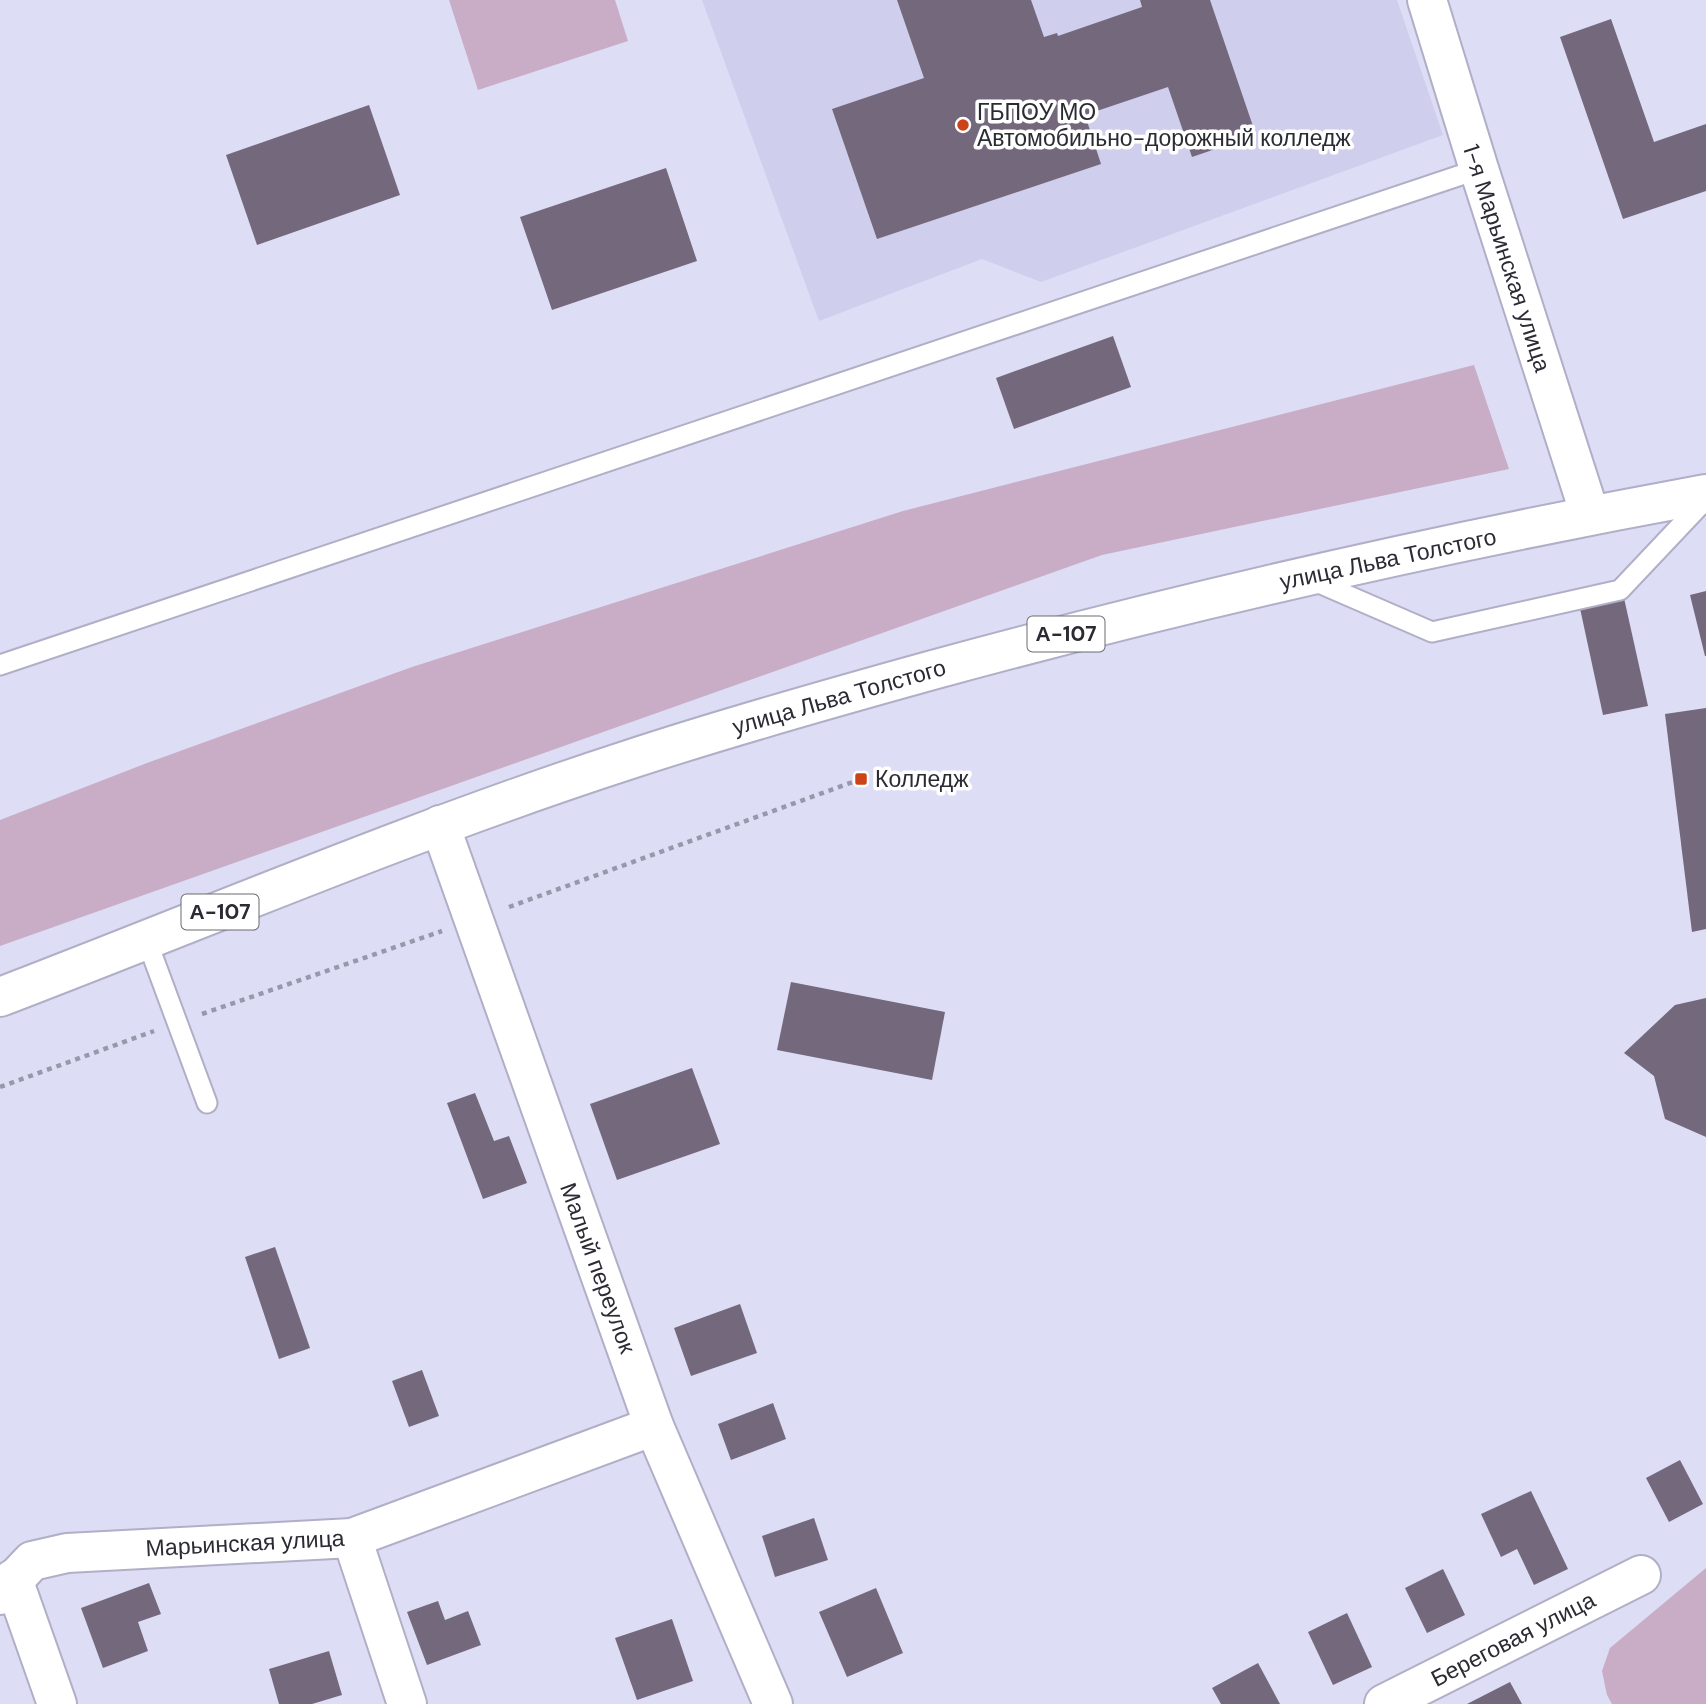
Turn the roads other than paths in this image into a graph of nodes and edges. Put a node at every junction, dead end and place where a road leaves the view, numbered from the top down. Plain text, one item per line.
1 (1427, 0) edge
2 (1479, 169) junction
3 (1706, 496) edge
4 (1590, 515) junction
5 (1304, 577) junction
6 (0, 665) edge
7 (440, 825) junction
8 (147, 941) junction
9 (0, 997) edge
10 (207, 1103) dead end
11 (654, 1426) junction
12 (352, 1538) junction
13 (1641, 1574) dead end
14 (7, 1587) edge
15 (57, 1704) edge
16 (407, 1704) edge
17 (773, 1704) edge
18 (1384, 1704) edge

1 - 2 main road, 1-я Марьинская улица
2 - 4 main road, 1-я Марьинская улица
2 - 6 lane
3 - 4 main road, улица Льва Толстого / А-107
3 - 5 lane
4 - 5 main road, улица Льва Толстого / А-107
5 - 7 main road, улица Льва Толстого / А-107
7 - 8 main road, улица Льва Толстого / А-107
7 - 11 main road, Малый переулок
8 - 9 main road, улица Льва Толстого / А-107
8 - 10 lane
11 - 12 main road, Марьинская улица
11 - 17 main road, Малый переулок
12 - 14 main road, Марьинская улица
12 - 16 main road
13 - 18 main road, Береговая улица
14 - 15 main road

